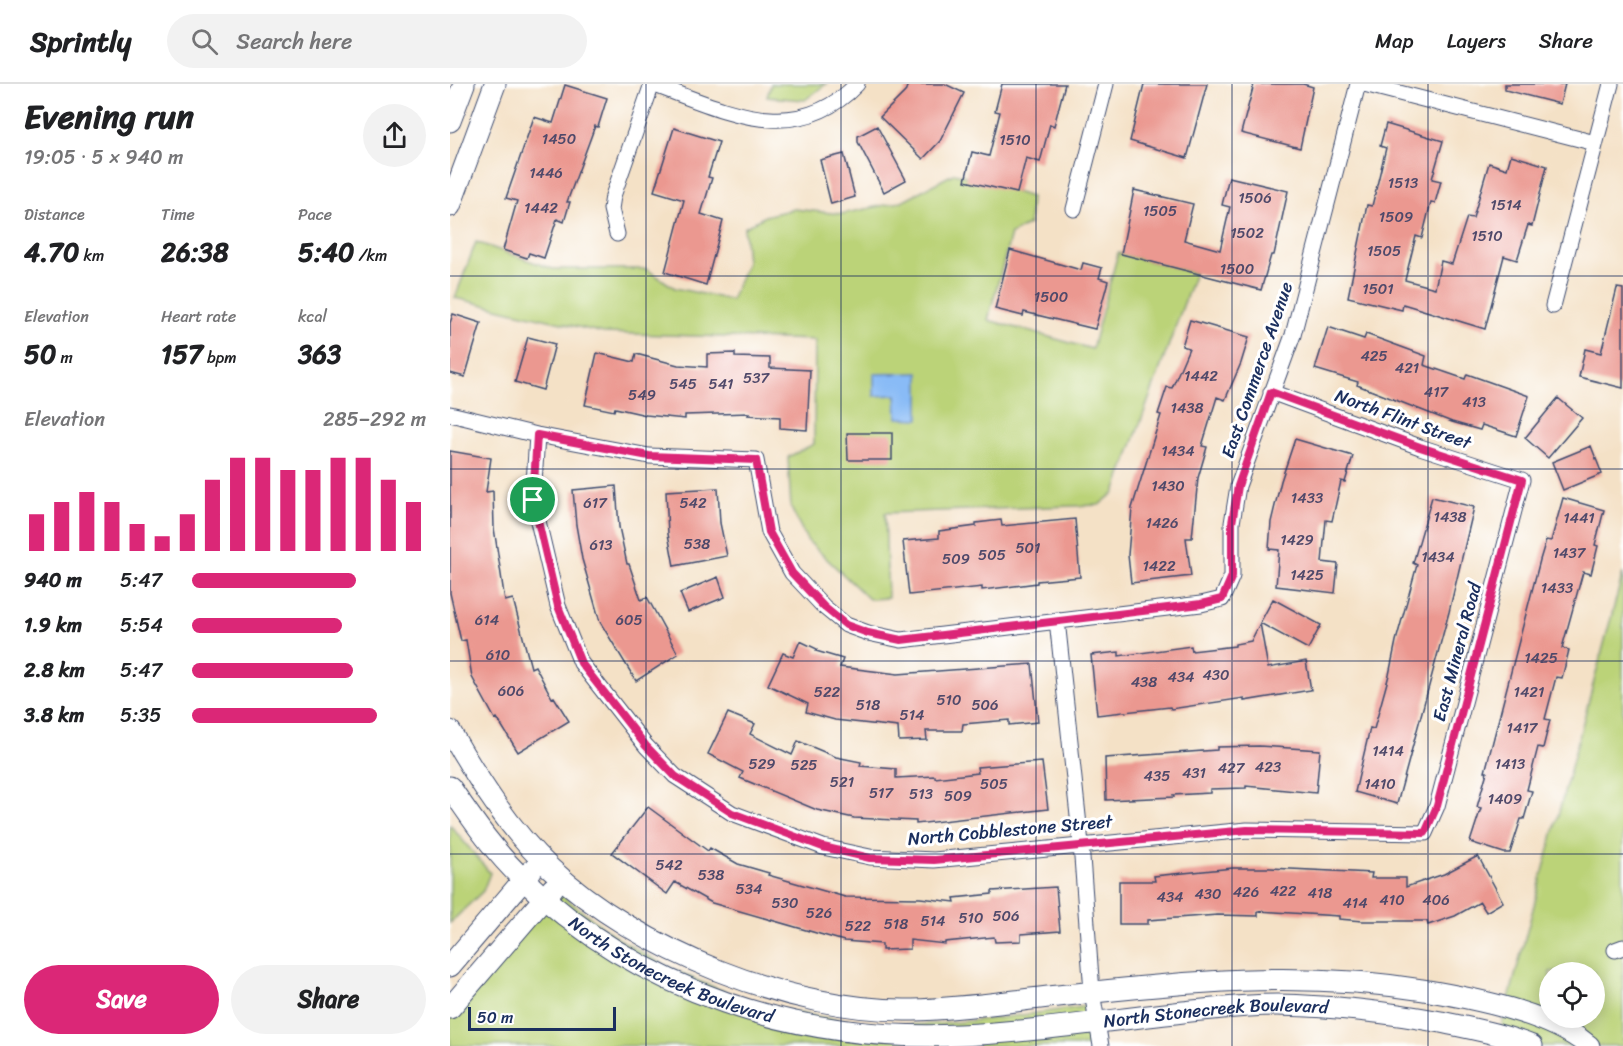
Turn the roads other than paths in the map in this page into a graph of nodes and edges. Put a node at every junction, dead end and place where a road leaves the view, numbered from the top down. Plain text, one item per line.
1 (464, 84) edge
2 (495, 84) edge
3 (652, 84) edge
4 (857, 84) edge
5 (1106, 84) edge
6 (1358, 84) edge
7 (1364, 84) edge
8 (1611, 84) edge
9 (450, 121) edge
10 (1595, 143) junction
11 (450, 206) edge
12 (1074, 209) dead end
13 (617, 234) dead end
14 (1553, 306) dead end
15 (1271, 392) junction
16 (450, 414) edge
17 (537, 435) junction
18 (1522, 480) joint
19 (1058, 620) junction
20 (450, 731) edge
21 (450, 787) edge
22 (1425, 833) joint
23 (1081, 844) junction
24 (551, 869) junction
25 (534, 889) junction
26 (450, 966) edge
27 (1092, 992) junction
28 (450, 1008) edge
29 (1098, 1021) junction
30 (1101, 1046) edge
31 (1532, 1046) edge
32 (1589, 1046) edge

1 - 9 street
2 - 11 street
3 - 4 street
3 - 13 street
5 - 12 street
6 - 15 street, East Commerce Avenue
7 - 10 street
8 - 10 street
10 - 14 street
15 - 18 street, North Flint Street
15 - 19 street, East Commerce Avenue
16 - 17 street
17 - 19 street
17 - 23 street, North Cobblestone Street
18 - 22 street, East Mineral Road
19 - 23 street
20 - 24 street, North Stonecreek Boulevard
21 - 25 street, North Stonecreek Boulevard
22 - 23 street, North Cobblestone Street
23 - 27 street
24 - 25 street
24 - 27 street, North Stonecreek Boulevard
25 - 26 street
25 - 28 street
25 - 29 street, North Stonecreek Boulevard
27 - 29 street
27 - 32 street, North Stonecreek Boulevard
29 - 30 street
29 - 31 street, North Stonecreek Boulevard

